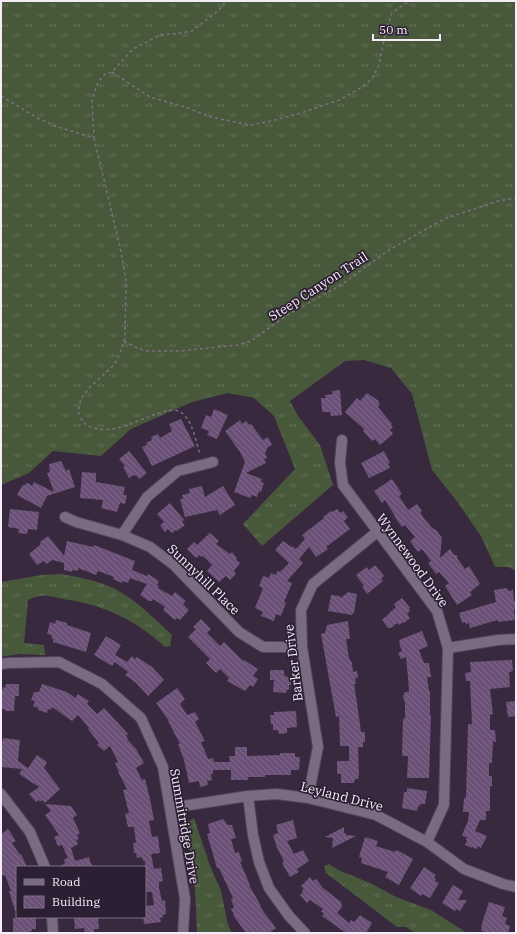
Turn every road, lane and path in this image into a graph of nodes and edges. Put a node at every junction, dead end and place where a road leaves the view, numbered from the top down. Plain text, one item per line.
1 (226, 1) edge
2 (412, 1) edge
3 (112, 72) junction
4 (1, 96) edge
5 (94, 138) junction
6 (516, 198) edge
7 (124, 341) junction
8 (342, 440) dead end
9 (208, 463) joint
10 (65, 517) dead end
11 (377, 532) junction
12 (122, 535) junction
13 (516, 639) edge
14 (302, 647) junction
15 (448, 648) junction
16 (1, 664) edge
17 (1, 794) edge
18 (248, 796) junction
19 (308, 798) junction
20 (170, 808) junction
21 (426, 842) junction
22 (45, 866) edge
23 (516, 887) edge
24 (52, 918) edge
25 (53, 933) edge
26 (183, 933) edge
27 (305, 933) edge

1 - 3 path
2 - 3 path
3 - 5 path
4 - 5 path
5 - 7 path
6 - 7 path, Steep Canyon Trail
7 - 9 path
8 - 11 street, Wynnewood Drive
9 - 12 street
10 - 12 street, Sunnyhill Place
11 - 14 street, Barker Drive
11 - 15 street, Wynnewood Drive
12 - 14 street, Sunnyhill Place
13 - 15 street
14 - 19 street, Barker Drive
15 - 21 street, Wynnewood Drive
16 - 20 street, Summitridge Drive
17 - 22 street
18 - 19 street, Leyland Drive
18 - 20 street, Leyland Drive
18 - 27 street
19 - 21 street, Leyland Drive
20 - 26 street, Summitridge Drive
21 - 23 street, Leyland Drive
24 - 25 street

